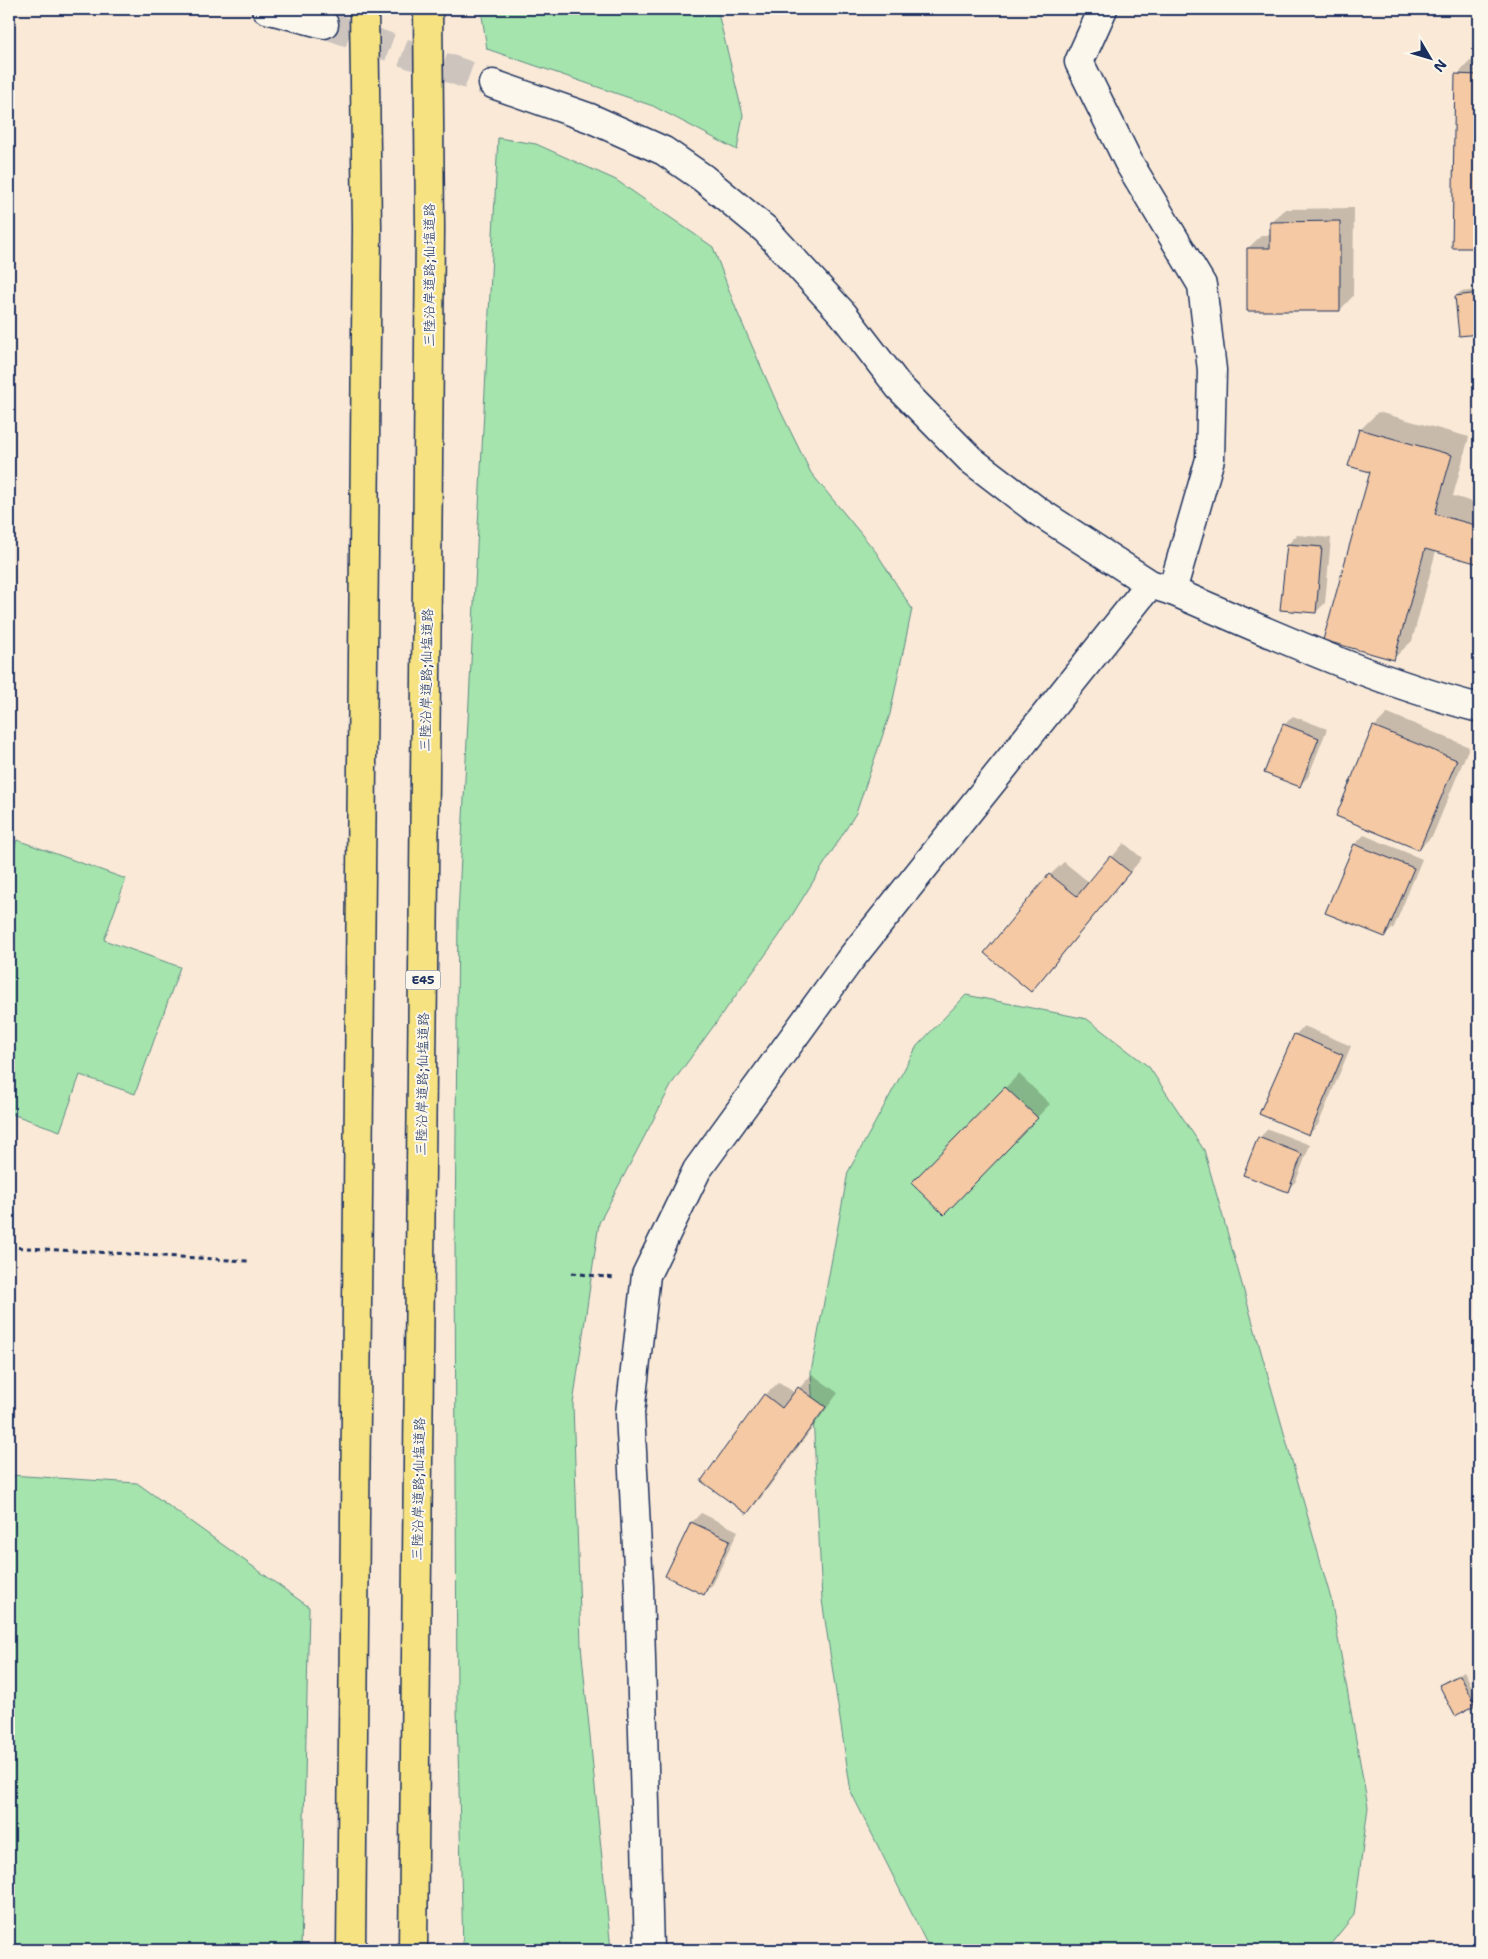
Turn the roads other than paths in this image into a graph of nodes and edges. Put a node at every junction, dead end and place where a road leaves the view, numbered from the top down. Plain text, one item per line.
1 (266, 9) edge
2 (364, 9) edge
3 (428, 9) edge
4 (1103, 9) edge
5 (324, 24) tunnel mouth
6 (493, 84) tunnel mouth
7 (1161, 587) junction
8 (1479, 708) edge
9 (352, 1950) edge
10 (413, 1950) edge
11 (649, 1950) edge

1 - 5 street
2 - 9 highway
3 - 10 highway, 三陸沿岸道路;仙塩道路 / E45
4 - 7 street
6 - 7 street
7 - 8 street
7 - 11 street

